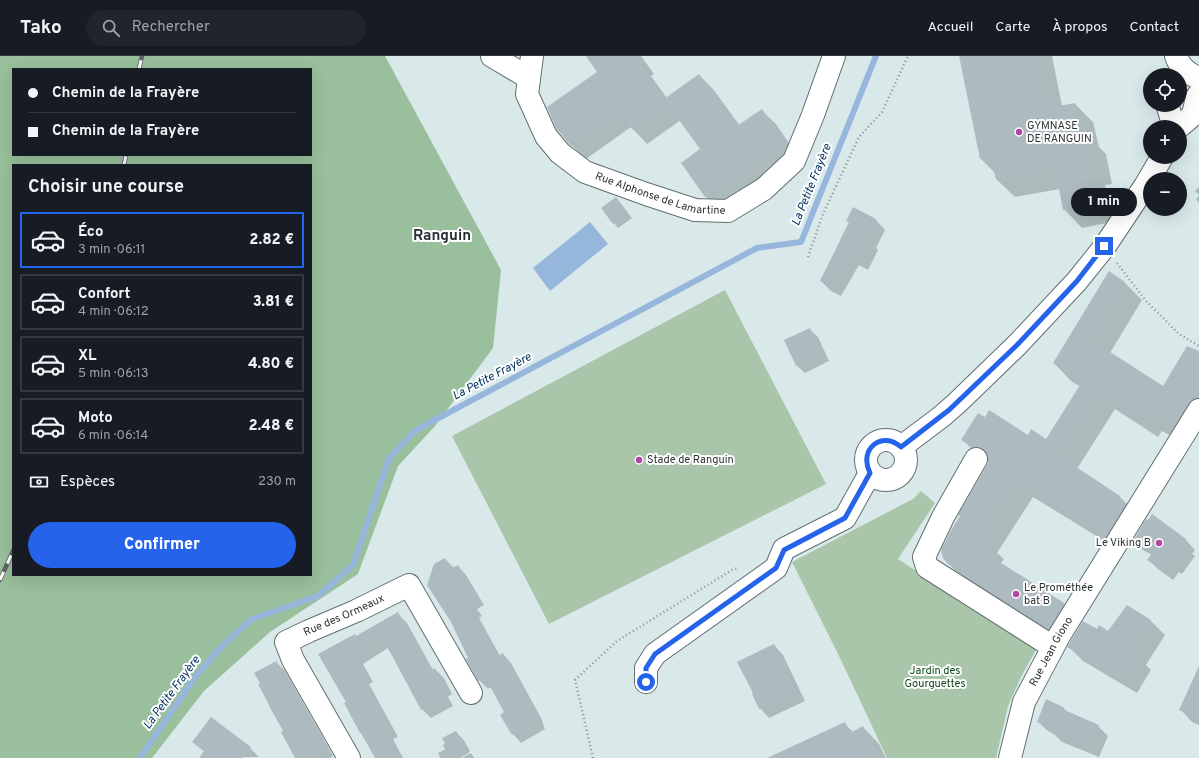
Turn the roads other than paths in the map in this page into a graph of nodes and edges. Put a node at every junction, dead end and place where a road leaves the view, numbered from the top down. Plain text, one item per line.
1 (492, 56) edge
2 (532, 56) edge
3 (834, 56) edge
4 (1176, 64) edge
5 (529, 78) junction
6 (1199, 78) edge
7 (1199, 94) edge
8 (1187, 120) edge
9 (1158, 164) edge
10 (1199, 410) edge
11 (976, 459) dead end
12 (1053, 647) junction
13 (646, 682) dead end
14 (471, 693) dead end
15 (349, 758) edge
16 (1010, 758) edge

1 - 5 street
2 - 5 street, Rue Alphonse de Lamartine
3 - 5 street, Rue Alphonse de Lamartine
4 - 6 street
7 - 8 street
9 - 13 street
10 - 12 street, Rue Jean Giono
11 - 12 street
12 - 16 street, Rue Jean Giono
14 - 15 street, Rue des Ormeaux

